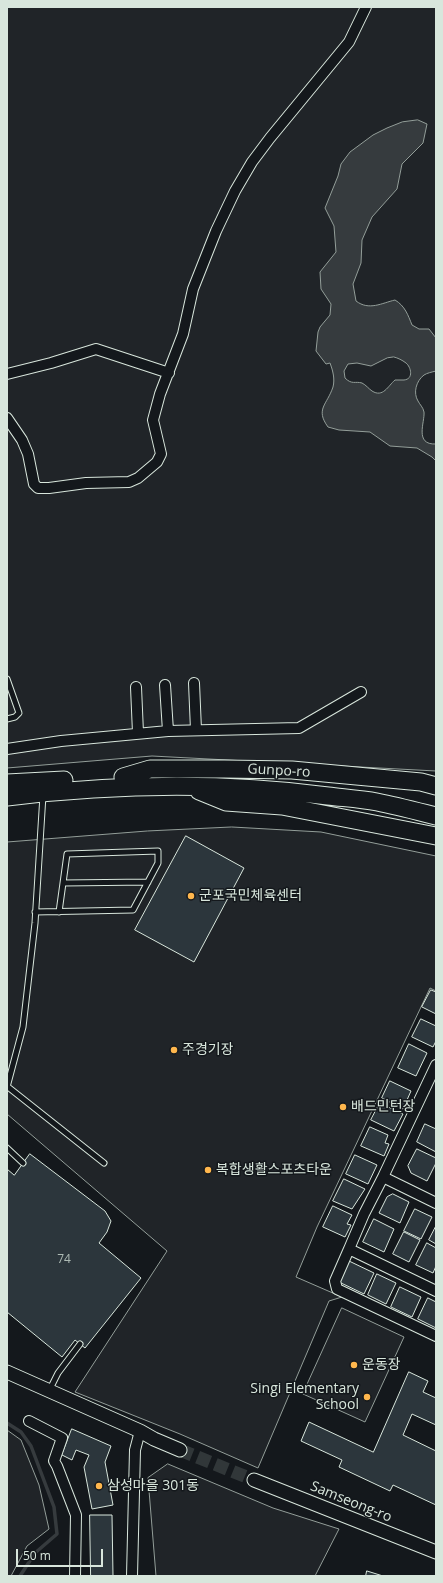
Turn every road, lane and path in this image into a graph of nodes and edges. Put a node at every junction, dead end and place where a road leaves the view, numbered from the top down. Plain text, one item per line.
1 (366, 7) edge
2 (169, 373) junction
3 (7, 374) edge
4 (7, 418) edge
5 (7, 679) edge
6 (194, 683) dead end
7 (165, 685) dead end
8 (136, 687) dead end
9 (361, 692) dead end
10 (7, 719) edge
11 (196, 730) junction
12 (168, 731) junction
13 (138, 733) junction
14 (7, 748) edge
15 (123, 776) junction
16 (187, 786) junction
17 (436, 786) edge
18 (8, 787) edge
19 (43, 793) junction
20 (436, 804) edge
21 (436, 816) edge
22 (436, 836) edge
23 (148, 882) junction
24 (63, 883) junction
25 (35, 912) junction
26 (59, 912) junction
27 (436, 1065) edge
28 (7, 1087) edge
29 (7, 1148) edge
30 (104, 1163) dead end
31 (23, 1164) dead end
32 (384, 1178) junction
33 (436, 1203) edge
34 (349, 1249) junction
35 (436, 1291) edge
36 (436, 1336) edge
37 (80, 1344) dead end
38 (7, 1372) edge
39 (49, 1391) junction
40 (29, 1421) dead end
41 (140, 1430) junction
42 (180, 1450) tunnel mouth
43 (254, 1480) tunnel mouth
44 (436, 1552) edge
45 (75, 1576) edge
46 (132, 1576) edge

1 - 2 street
2 - 3 street
2 - 4 street
5 - 10 lane
6 - 11 street
7 - 12 street
8 - 13 street
9 - 11 street
11 - 12 street
12 - 13 street
13 - 14 street
15 - 17 main road, Gunpo-ro
15 - 18 main road, Gunpo-ro
15 - 20 main road, Gunpo-ro
16 - 19 main road, Gunpo-ro
16 - 21 main road, Gunpo-ro
16 - 22 main road, Gunpo-ro
18 - 19 main road, Gunpo-ro
19 - 25 lane
23 - 24 lane
23 - 24 lane
23 - 26 lane
24 - 26 lane
25 - 26 lane
25 - 28 lane
27 - 32 street
28 - 30 lane
29 - 31 lane
32 - 33 street
32 - 34 street
34 - 35 street
34 - 36 street
37 - 39 lane
38 - 39 street
39 - 41 street
40 - 45 street
41 - 42 street
41 - 46 street
43 - 44 street, Samseong-ro

